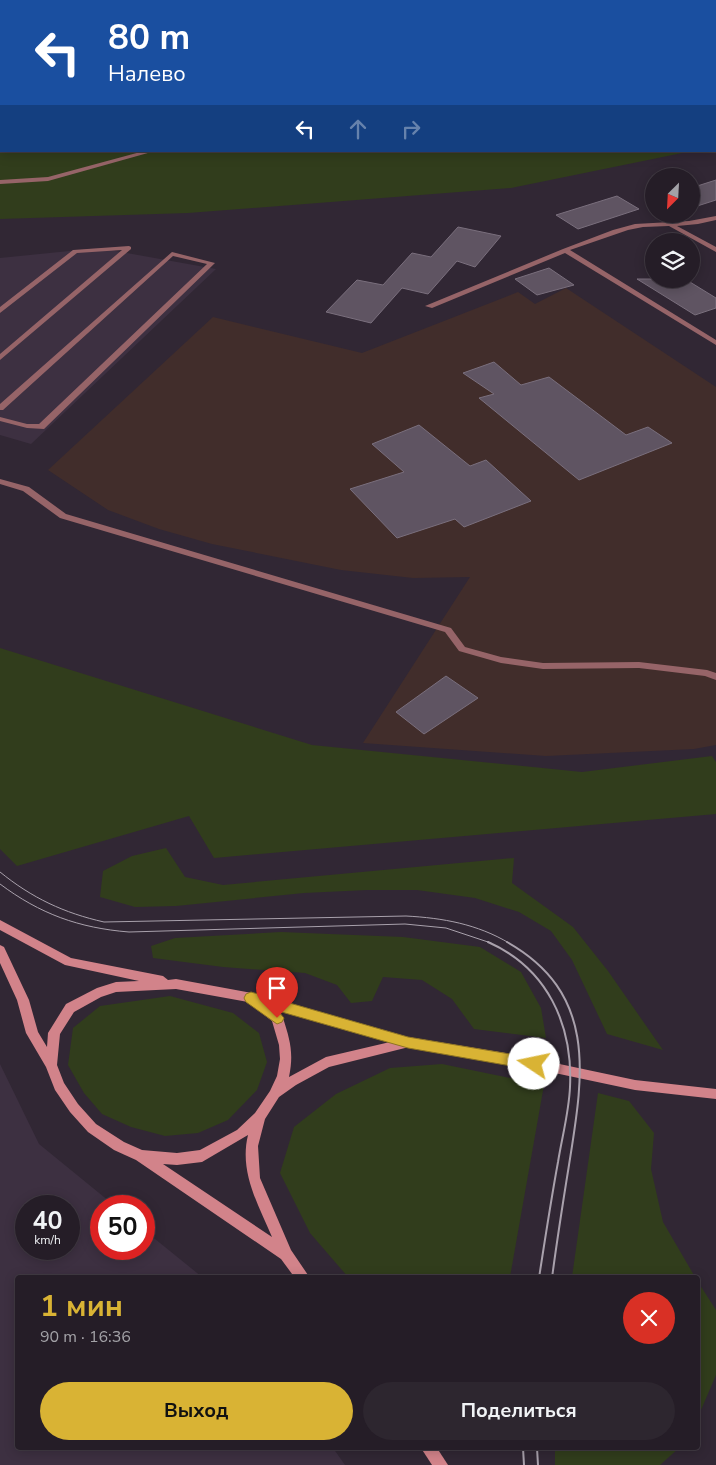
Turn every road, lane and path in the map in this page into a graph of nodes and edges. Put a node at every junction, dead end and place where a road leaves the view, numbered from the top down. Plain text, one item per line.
1 (148, 152) edge
2 (0, 182) edge
3 (716, 218) edge
4 (672, 226) junction
5 (565, 250) junction
6 (716, 250) edge
7 (429, 306) dead end
8 (0, 311) edge
9 (716, 342) edge
10 (0, 358) edge
11 (0, 408) edge
12 (0, 419) edge
13 (0, 481) edge
14 (716, 677) edge
15 (0, 925) edge
16 (0, 950) edge
17 (176, 984) junction
18 (251, 998) junction
19 (408, 1042) junction
20 (51, 1066) junction
21 (274, 1094) junction
22 (716, 1094) edge
23 (258, 1117) junction
24 (141, 1156) junction
25 (286, 1254) junction
26 (301, 1275) edge
27 (429, 1450) edge
28 (440, 1465) edge

1 - 2 lane
3 - 4 lane
4 - 5 lane
4 - 6 lane
5 - 7 lane
5 - 9 lane
8 - 10 lane
11 - 12 lane
13 - 14 lane
15 - 17 main road
16 - 20 main road
17 - 18 main road
17 - 20 main road
18 - 19 main road
18 - 21 main road
19 - 21 main road
19 - 22 main road
20 - 24 main road
21 - 23 main road
23 - 24 main road
23 - 25 main road
24 - 25 main road
25 - 26 main road
27 - 28 main road

